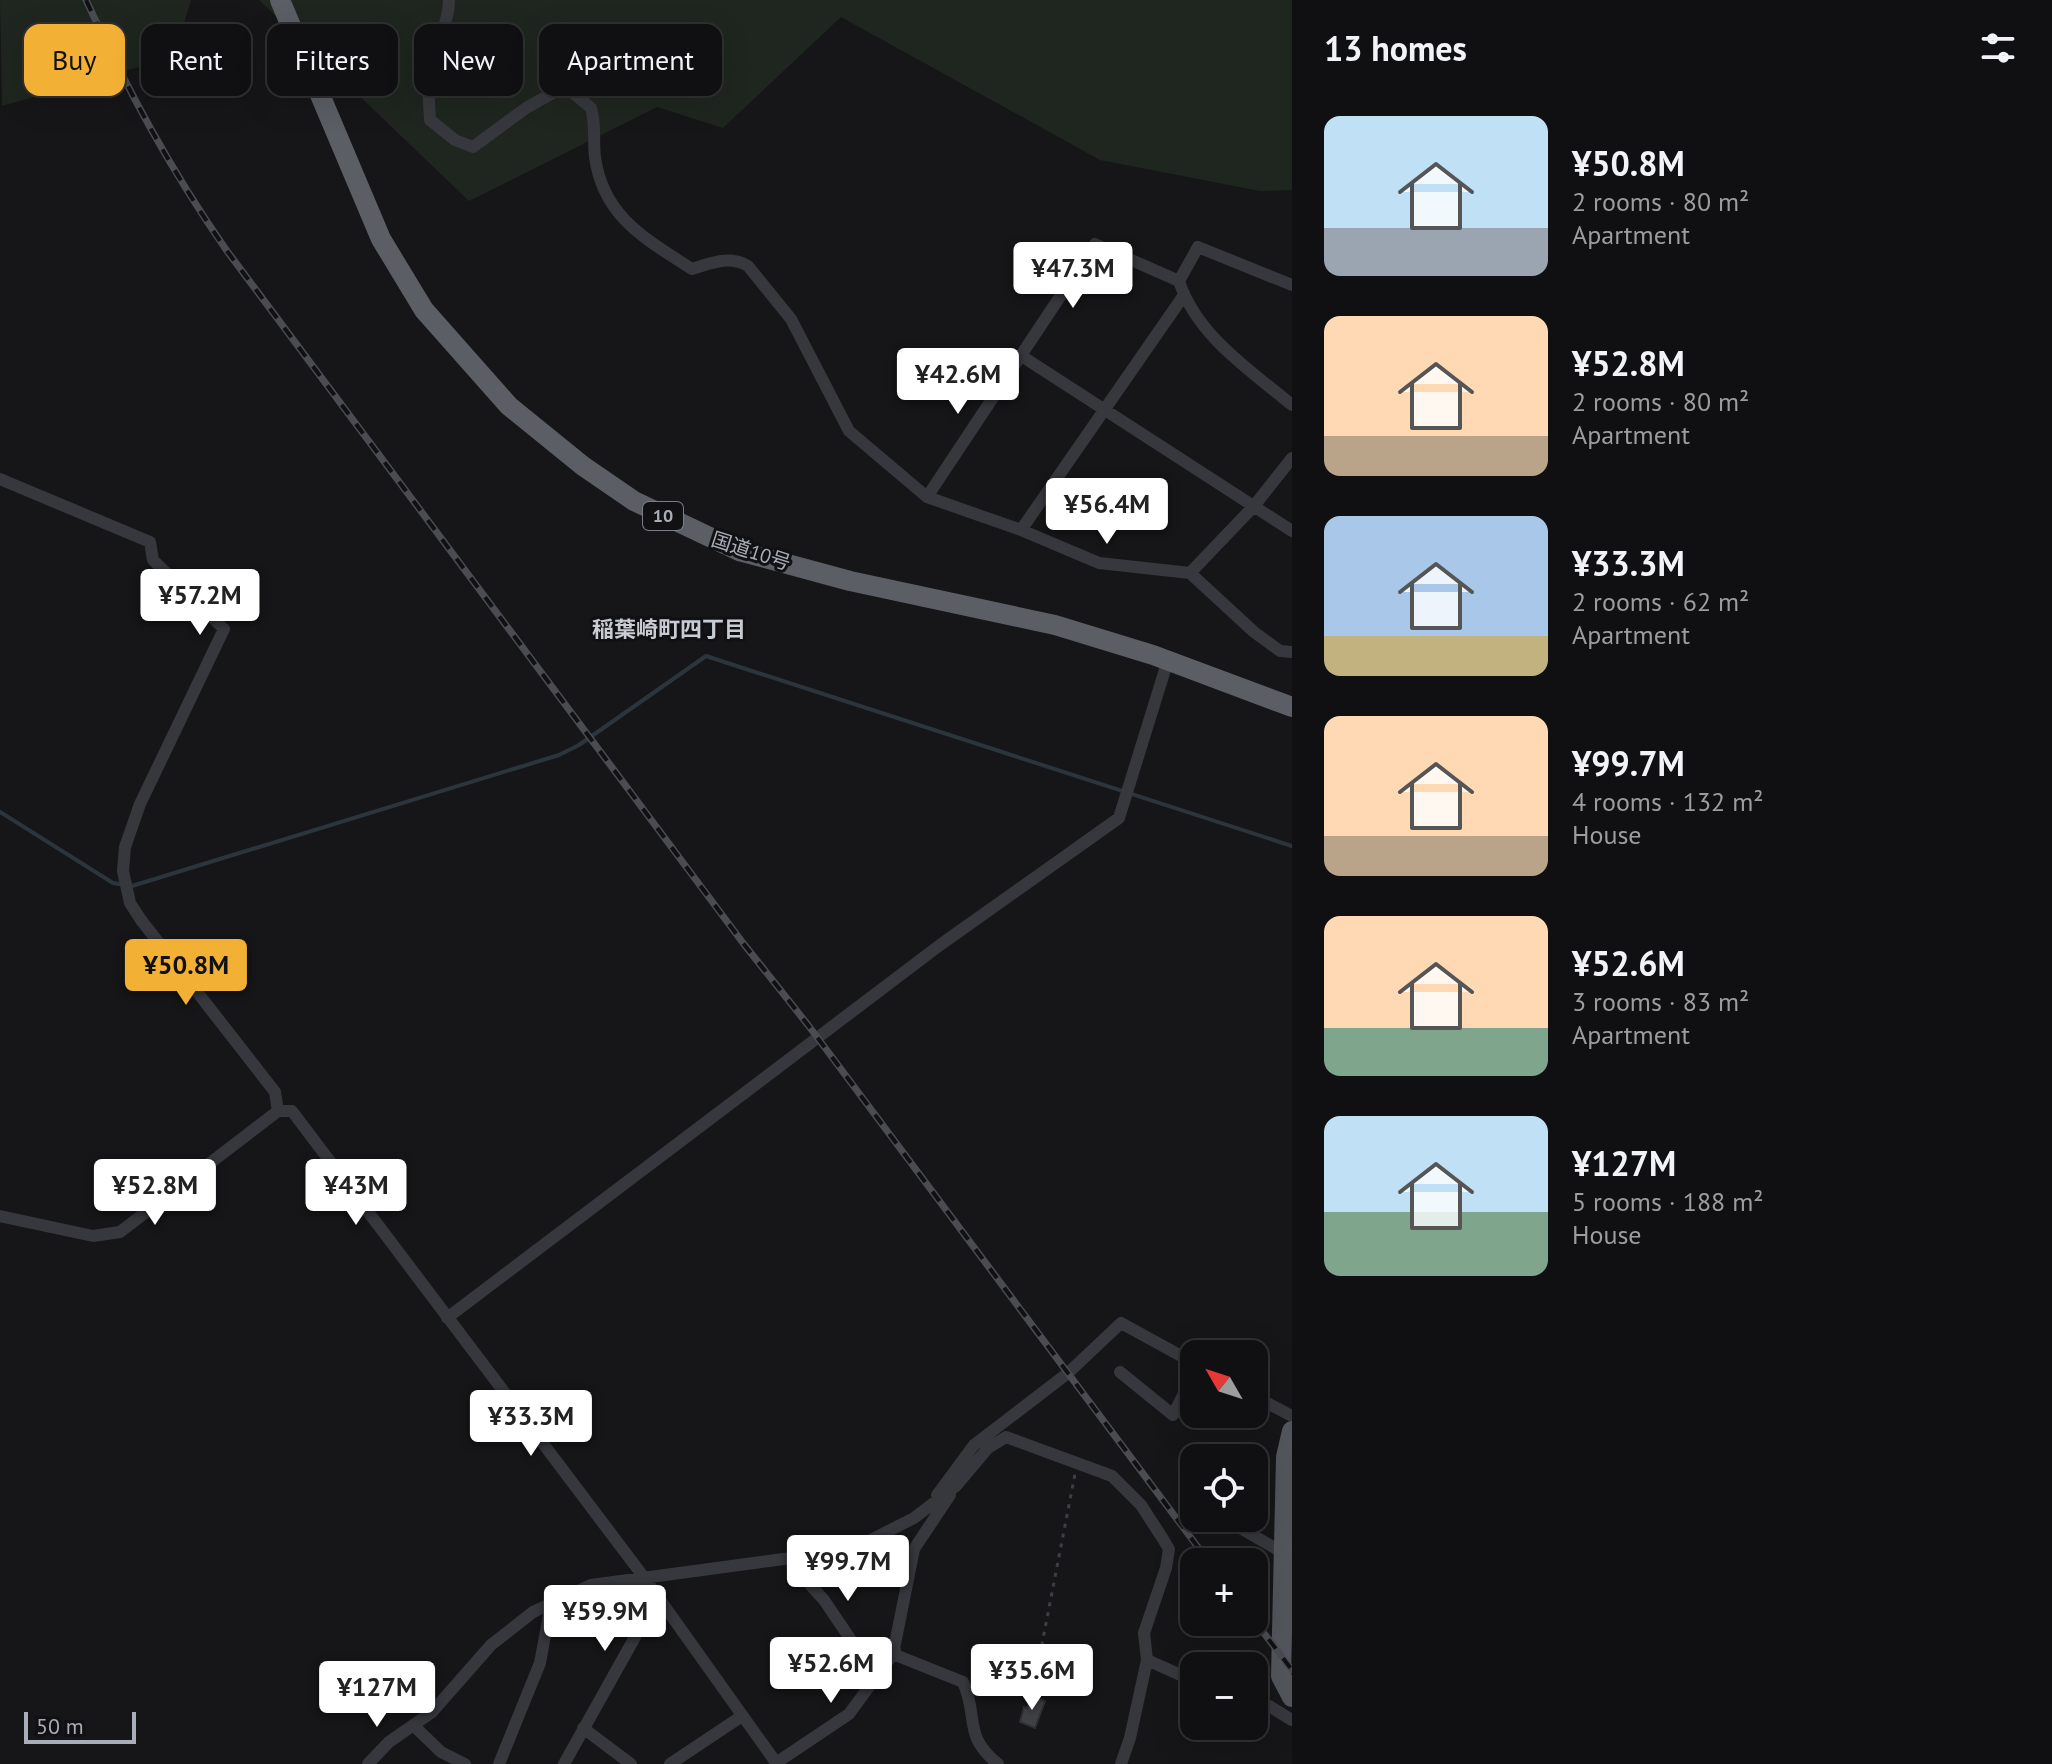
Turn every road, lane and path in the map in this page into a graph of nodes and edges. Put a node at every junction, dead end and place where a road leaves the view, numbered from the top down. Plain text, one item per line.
1 (280, 0) edge
2 (449, 0) edge
3 (1179, 281) junction
4 (1292, 285) edge
5 (1184, 295) junction
6 (1020, 355) junction
7 (1292, 405) edge
8 (1104, 410) junction
9 (1292, 458) edge
10 (0, 479) edge
11 (927, 497) junction
12 (1254, 506) junction
13 (1021, 530) junction
14 (1292, 531) edge
15 (1190, 573) junction
16 (1292, 652) edge
17 (1168, 660) junction
18 (1292, 707) edge
19 (278, 1111) junction
20 (0, 1216) edge
21 (447, 1318) junction
22 (1180, 1355) edge
23 (1120, 1372) dead end
24 (1180, 1401) edge
25 (1268, 1403) edge
26 (1292, 1416) edge
27 (1292, 1431) edge
28 (1077, 1461) junction
29 (956, 1486) junction
30 (927, 1507) junction
31 (1247, 1532) edge
32 (1285, 1554) junction
33 (791, 1558) junction
34 (643, 1576) junction
35 (658, 1596) junction
36 (551, 1604) junction
37 (1288, 1634) edge
38 (894, 1652) junction
39 (1147, 1660) junction
40 (1036, 1675) dead end
41 (1180, 1675) edge
42 (1292, 1697) edge
43 (1268, 1706) edge
44 (742, 1716) junction
45 (1292, 1720) edge
46 (413, 1725) junction
47 (583, 1728) junction
48 (776, 1763) edge
49 (368, 1764) edge
50 (465, 1764) edge
51 (499, 1764) edge
52 (564, 1764) edge
53 (631, 1764) edge
54 (670, 1764) edge
55 (998, 1764) edge
56 (1121, 1764) edge

1 - 17 highway, 国道10号 / 10
2 - 11 street
3 - 4 street
3 - 5 street
3 - 6 street
5 - 7 street
5 - 8 street
6 - 8 street
6 - 11 street
8 - 12 street
8 - 13 street
9 - 12 street
10 - 19 street
11 - 13 street
12 - 14 street
12 - 15 street
13 - 15 street
15 - 16 street
17 - 18 highway, 国道10号 / 10
17 - 21 street
19 - 20 street
19 - 21 street
21 - 34 street
22 - 30 street
23 - 24 street
25 - 26 street
27 - 32 main road
28 - 29 street
28 - 39 street
28 - 40 path
29 - 30 street
29 - 38 street
30 - 33 street
31 - 32 street
32 - 37 main road
33 - 34 street
33 - 38 street
34 - 35 street
34 - 36 street
35 - 44 street
35 - 47 street
36 - 46 street
36 - 51 street
37 - 42 main road
38 - 48 street
38 - 55 street
39 - 41 street
39 - 56 street
43 - 45 street
44 - 48 street
44 - 54 street
46 - 49 street
46 - 50 street
47 - 52 street
47 - 53 street

